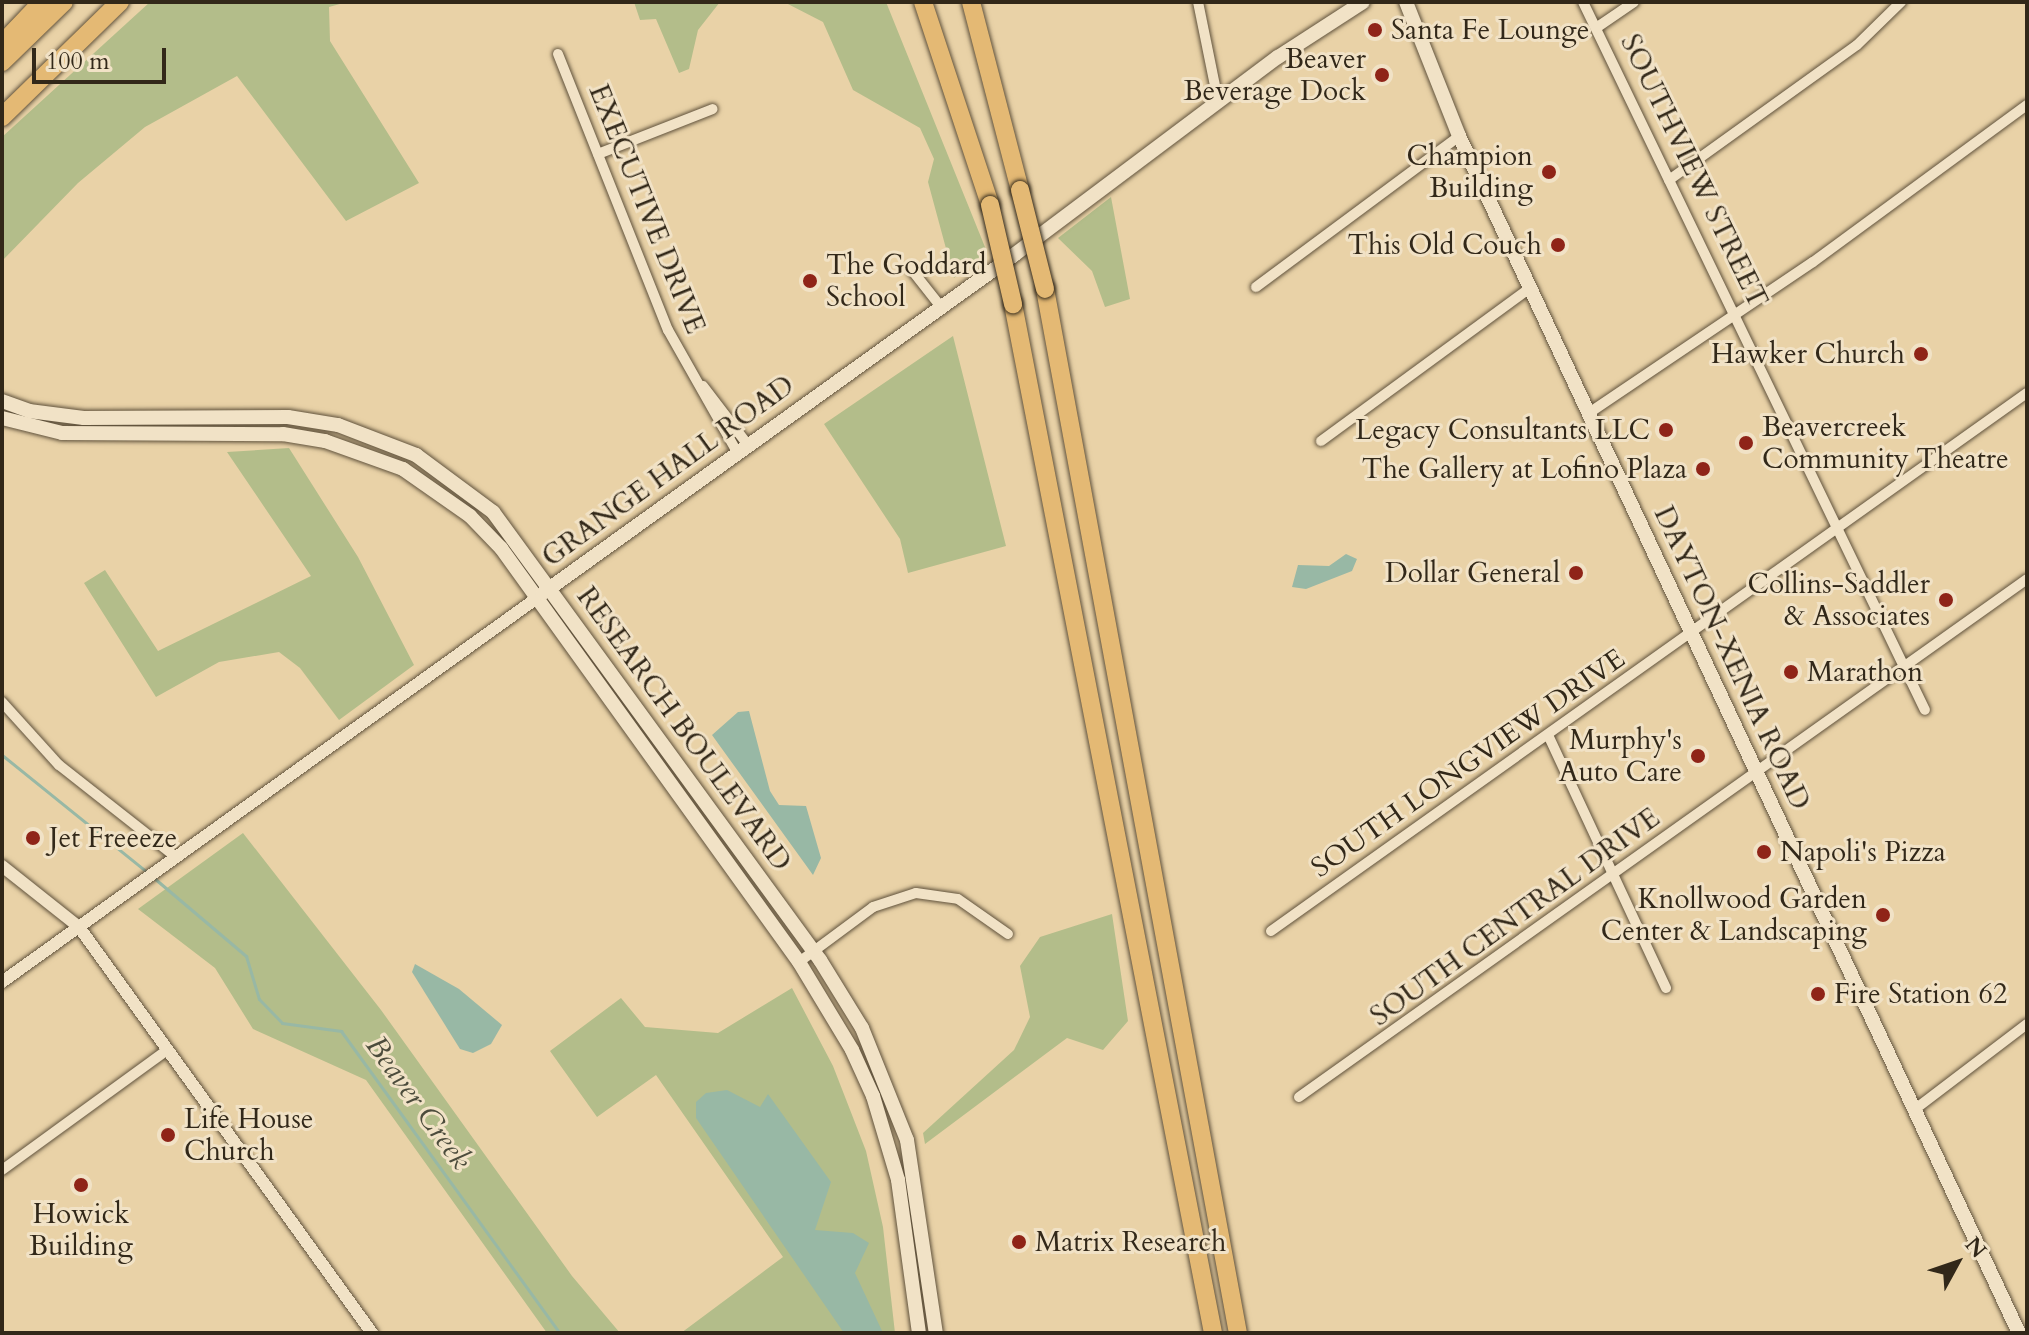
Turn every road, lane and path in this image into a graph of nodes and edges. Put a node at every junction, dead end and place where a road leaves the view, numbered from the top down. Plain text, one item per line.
1 (42, 2) edge
2 (64, 2) edge
3 (120, 2) edge
4 (913, 2) edge
5 (923, 2) edge
6 (961, 2) edge
7 (971, 2) edge
8 (1198, 2) edge
9 (1363, 2) edge
10 (1406, 2) edge
11 (1583, 2) edge
12 (1634, 2) edge
13 (1901, 2) edge
14 (1596, 28) junction
15 (2, 44) edge
16 (558, 54) dead end
17 (2, 62) edge
18 (1218, 100) junction
19 (2027, 105) edge
20 (713, 109) dead end
21 (2, 117) edge
22 (1004, 124) junction
23 (1459, 136) junction
24 (974, 149) junction
25 (598, 154) junction
26 (1669, 180) junction
27 (911, 269) dead end
28 (1256, 287) dead end
29 (1530, 288) junction
30 (941, 307) junction
31 (1737, 312) junction
32 (2027, 393) edge
33 (2, 401) edge
34 (1589, 413) junction
35 (2, 418) edge
36 (1321, 441) dead end
37 (743, 448) junction
38 (1838, 529) junction
39 (2027, 579) edge
40 (543, 593) junction
41 (1691, 632) junction
42 (1903, 668) junction
43 (2, 702) edge
44 (1925, 710) dead end
45 (1549, 737) junction
46 (1757, 773) junction
47 (176, 857) junction
48 (2, 866) edge
49 (1613, 877) junction
50 (79, 927) junction
51 (1271, 931) dead end
52 (1008, 934) dead end
53 (813, 950) junction
54 (799, 962) junction
55 (2, 982) edge
56 (1666, 988) dead end
57 (2027, 1024) edge
58 (167, 1050) junction
59 (1299, 1097) dead end
60 (1914, 1110) junction
61 (2, 1170) edge
62 (2027, 1320) edge
63 (372, 1333) edge
64 (919, 1333) edge
65 (936, 1333) edge
66 (1213, 1333) edge
67 (1238, 1333) edge
68 (2018, 1333) edge

1 - 15 highway
2 - 17 highway
3 - 21 highway
4 - 24 highway
5 - 24 highway
6 - 22 highway
7 - 22 highway
8 - 18 street
9 - 18 main road, GRANGE HALL ROAD
10 - 23 main road, DAYTON-XENIA ROAD
11 - 14 street, SOUTHVIEW STREET
12 - 14 street
13 - 26 street
14 - 26 street, SOUTHVIEW STREET
16 - 25 street, EXECUTIVE DRIVE
18 - 30 main road, GRANGE HALL ROAD
19 - 31 street
20 - 25 street
22 - 67 highway, bridge
23 - 28 street
23 - 29 main road, DAYTON-XENIA ROAD
24 - 66 highway, bridge
25 - 37 street, EXECUTIVE DRIVE
26 - 31 street, SOUTHVIEW STREET
27 - 30 street
29 - 34 main road, DAYTON-XENIA ROAD
29 - 36 street
30 - 37 main road, GRANGE HALL ROAD
31 - 34 street
31 - 38 street, SOUTHVIEW STREET
32 - 38 street, SOUTH LONGVIEW DRIVE
33 - 40 main road, RESEARCH BOULEVARD
34 - 41 main road, DAYTON-XENIA ROAD
35 - 40 main road, RESEARCH BOULEVARD
37 - 40 main road, GRANGE HALL ROAD
38 - 41 street, SOUTH LONGVIEW DRIVE
38 - 42 street, SOUTHVIEW STREET
39 - 42 street, SOUTH CENTRAL DRIVE
40 - 47 street, GRANGE HALL ROAD
40 - 53 main road, RESEARCH BOULEVARD
40 - 54 main road, RESEARCH BOULEVARD
41 - 45 street, SOUTH LONGVIEW DRIVE
41 - 46 main road, DAYTON-XENIA ROAD
42 - 44 street, SOUTHVIEW STREET
42 - 46 street, SOUTH CENTRAL DRIVE
43 - 47 street
45 - 49 street
45 - 51 street, SOUTH LONGVIEW DRIVE
46 - 49 street, SOUTH CENTRAL DRIVE
46 - 60 main road, DAYTON-XENIA ROAD
47 - 50 street, GRANGE HALL ROAD
48 - 50 street
49 - 56 street
49 - 59 street, SOUTH CENTRAL DRIVE
50 - 55 street, GRANGE HALL ROAD
50 - 58 street
52 - 53 street
53 - 54 street
53 - 65 main road, RESEARCH BOULEVARD
54 - 64 main road, RESEARCH BOULEVARD
57 - 60 street
58 - 61 street
58 - 63 street
60 - 68 main road, DAYTON-XENIA ROAD
62 - 68 street

